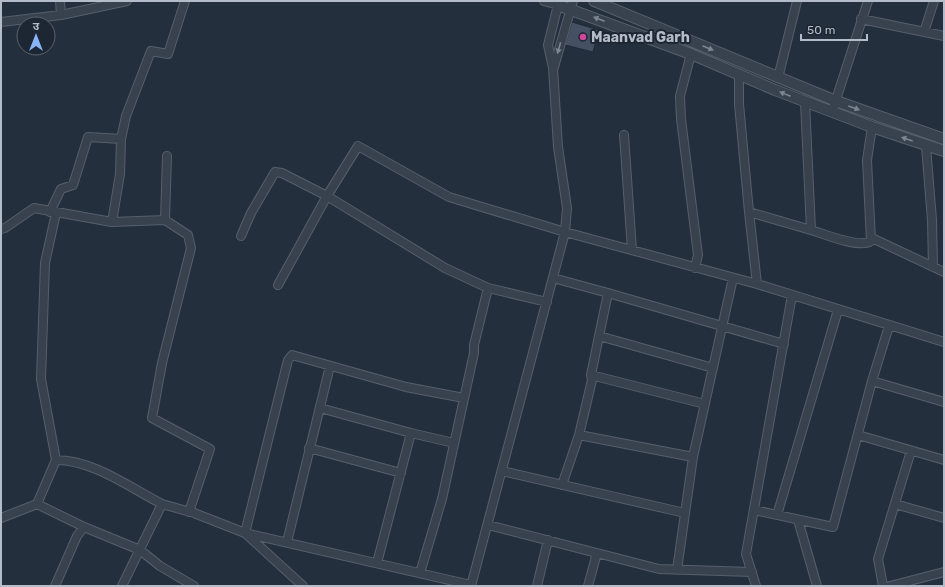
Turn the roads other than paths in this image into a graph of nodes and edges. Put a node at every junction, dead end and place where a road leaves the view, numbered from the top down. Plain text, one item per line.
1 (60, 1) edge
2 (127, 1) edge
3 (185, 1) edge
4 (544, 1) edge
5 (594, 1) edge
6 (796, 1) edge
7 (868, 1) edge
8 (934, 1) edge
9 (559, 3) edge
10 (571, 5) edge
11 (61, 15) junction
12 (861, 19) junction
13 (1, 22) edge
14 (924, 32) junction
15 (944, 36) edge
16 (691, 54) junction
17 (553, 68) junction
18 (739, 75) junction
19 (778, 78) junction
20 (836, 101) junction
21 (805, 102) junction
22 (832, 112) junction
23 (872, 127) junction
24 (624, 135) dead end
25 (121, 139) junction
26 (944, 139) edge
27 (926, 146) junction
28 (944, 151) edge
29 (168, 156) dead end
30 (327, 196) junction
31 (53, 212) junction
32 (749, 212) junction
33 (165, 220) junction
34 (112, 222) junction
35 (1, 229) edge
36 (811, 230) junction
37 (565, 232) junction
38 (241, 236) dead end
39 (872, 238) junction
40 (632, 250) junction
41 (933, 267) junction
42 (695, 268) junction
43 (944, 272) edge
44 (553, 278) junction
45 (732, 278) junction
46 (757, 284) junction
47 (278, 285) dead end
48 (488, 288) junction
49 (608, 293) junction
50 (792, 295) junction
51 (547, 302) junction
52 (838, 310) junction
53 (722, 325) junction
54 (889, 326) junction
55 (599, 336) junction
56 (944, 342) edge
57 (784, 344) junction
58 (330, 366) junction
59 (713, 368) junction
60 (591, 375) junction
61 (872, 381) junction
62 (464, 398) junction
63 (944, 402) edge
64 (705, 404) junction
65 (320, 408) junction
66 (411, 433) junction
67 (579, 435) junction
68 (858, 435) junction
69 (454, 442) junction
70 (310, 448) junction
71 (911, 451) junction
72 (693, 457) junction
73 (56, 460) junction
74 (944, 460) edge
75 (502, 471) junction
76 (401, 473) junction
77 (562, 485) junction
78 (37, 504) junction
79 (162, 504) junction
80 (895, 504) junction
81 (754, 510) junction
82 (189, 512) junction
83 (685, 513) junction
84 (777, 515) junction
85 (1, 518) edge
86 (944, 518) edge
87 (798, 520) junction
88 (488, 525) junction
89 (84, 527) junction
90 (245, 533) junction
91 (548, 540) junction
92 (287, 542) junction
93 (140, 550) junction
94 (597, 553) junction
95 (377, 563) junction
96 (677, 570) junction
97 (752, 572) junction
98 (944, 572) edge
99 (420, 573) junction
100 (471, 585) edge
101 (55, 586) edge
102 (122, 586) edge
103 (194, 586) edge
104 (303, 586) edge
105 (537, 586) edge
106 (588, 586) edge
107 (756, 586) edge
108 (817, 586) edge
109 (883, 586) edge
110 (890, 586) edge

1 - 11 street
2 - 11 street
3 - 25 street
4 - 9 street
5 -> 19 street
6 - 19 street
7 - 12 street
8 - 14 street
9 - 10 street
9 - 17 street
16 -> 10 street
10 -> 17 street
11 - 13 street
12 - 14 street
12 - 20 street
14 - 15 street
16 - 18 street
16 - 42 street
17 - 37 street
21 -> 18 street
18 - 32 street
19 - 20 street
20 - 22 street
20 -> 26 street
21 - 22 street
21 - 36 street
22 - 23 street
27 -> 23 street
23 - 39 street
24 - 40 street
25 - 31 street
25 - 34 street
27 - 28 street
27 - 41 street
29 - 33 street
30 - 37 street
30 - 38 street
30 - 47 street
30 - 48 street
31 - 34 street
31 - 35 street
31 - 73 street
32 - 36 street
32 - 46 street
33 - 34 street
33 - 82 street
36 - 39 street
37 - 40 street
37 - 44 street
39 - 41 street
40 - 42 street
41 - 43 street
42 - 45 street
44 - 49 street
44 - 51 street
45 - 46 street
45 - 53 street
46 - 50 street
48 - 51 street
48 - 62 street
49 - 53 street
49 - 55 street
50 - 52 street
50 - 57 street
51 - 75 street
52 - 54 street
52 - 84 street
53 - 57 street
53 - 59 street
54 - 56 street
54 - 61 street
55 - 59 street
55 - 60 street
57 - 81 street
58 - 62 street
58 - 65 street
58 - 90 street
59 - 64 street
60 - 64 street
60 - 67 street
61 - 63 street
61 - 68 street
62 - 69 street
64 - 72 street
65 - 66 street
65 - 70 street
66 - 69 street
66 - 76 street
67 - 72 street
67 - 77 street
68 - 71 street
68 - 87 street
69 - 99 street
70 - 76 street
70 - 92 street
71 - 74 street
71 - 80 street
72 - 83 street
73 - 78 street
73 - 79 street
75 - 77 street
75 - 88 street
76 - 95 street
77 - 83 street
78 - 85 street
78 - 89 street
79 - 82 street
79 - 93 street
80 - 86 street
80 - 109 street
81 - 84 street
81 - 97 street
82 - 90 street
83 - 96 street
84 - 87 street
87 - 108 street
88 - 91 street
88 - 100 street
89 - 93 street
89 - 101 street
90 - 92 street
90 - 104 street
91 - 94 street
91 - 105 street
92 - 95 street
93 - 102 street
93 - 103 street
94 - 96 street
94 - 106 street
95 - 99 street
96 - 97 street
97 - 107 street
98 - 110 street
99 - 100 street

